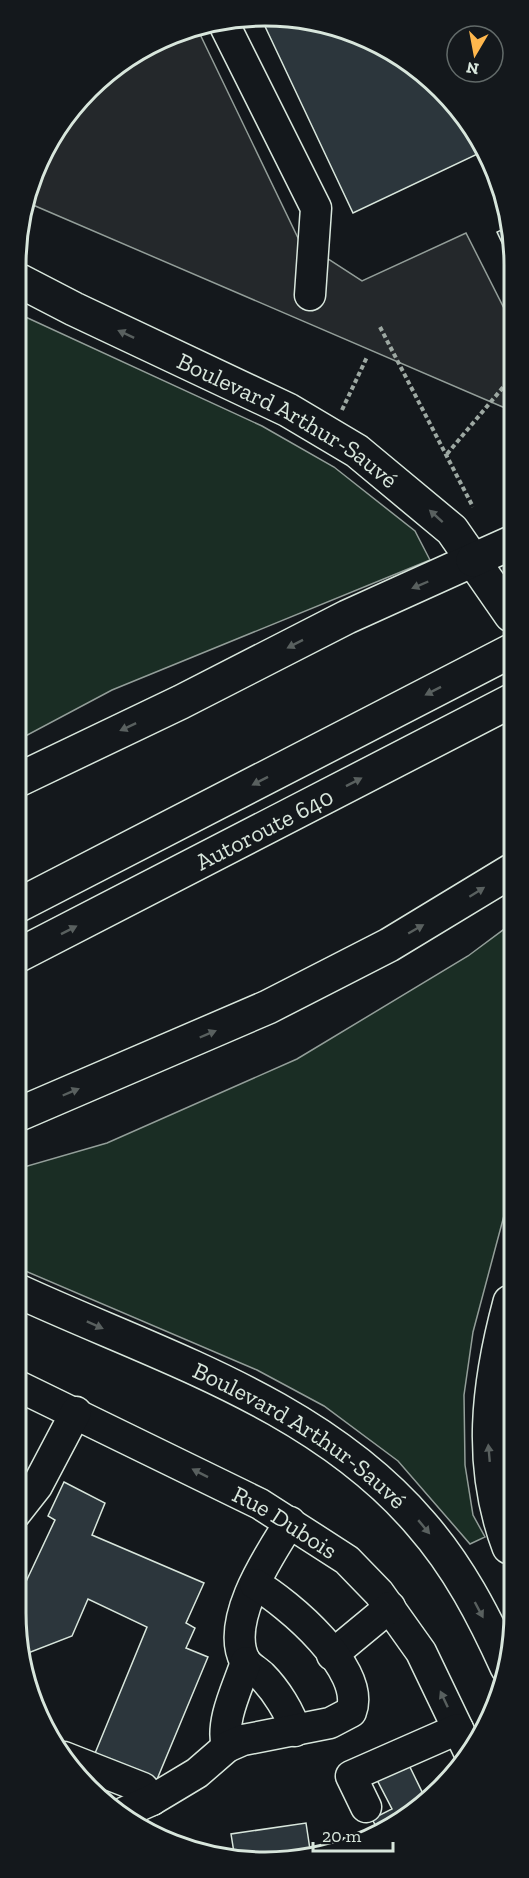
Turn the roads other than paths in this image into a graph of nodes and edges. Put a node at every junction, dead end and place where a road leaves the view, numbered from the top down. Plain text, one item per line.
1 (226, 29) edge
2 (26, 283) edge
3 (310, 295) dead end
4 (504, 546) edge
5 (473, 561) junction
6 (504, 605) edge
7 (498, 658) edge
8 (504, 706) edge
9 (26, 776) edge
10 (504, 875) edge
11 (26, 901) edge
12 (26, 951) edge
13 (26, 1111) edge
14 (26, 1295) edge
15 (504, 1328) edge
16 (26, 1390) edge
17 (76, 1412) junction
18 (26, 1500) edge
19 (290, 1522) junction
20 (504, 1529) edge
21 (255, 1584) junction
22 (390, 1607) junction
23 (500, 1653) edge
24 (332, 1655) junction
25 (246, 1662) junction
26 (295, 1731) junction
27 (463, 1740) edge
28 (227, 1747) junction
29 (78, 1762) edge
30 (152, 1800) junction
31 (366, 1807) dead end
32 (130, 1811) edge

1 - 3 street
5 -> 2 main road, Boulevard Arthur-Sauvé
4 - 5 main road
5 - 6 main road, Boulevard Arthur-Sauvé
5 -> 9 main road
7 -> 11 main road, Autoroute 640
12 -> 8 main road, Autoroute 640
13 -> 10 main road
14 -> 23 main road, Boulevard Arthur-Sauvé
20 -> 15 main road
16 - 17 street, Rue Dubois
17 - 18 street
19 -> 17 street, Rue Dubois
19 - 21 street
19 - 22 street, Rue Dubois
21 - 24 street
21 - 25 street
22 - 24 street
27 -> 22 street, Rue Dubois
24 - 26 street
25 - 26 street
25 - 28 street
26 - 28 street
27 - 31 street
28 - 30 street
29 - 30 street
30 - 32 street

